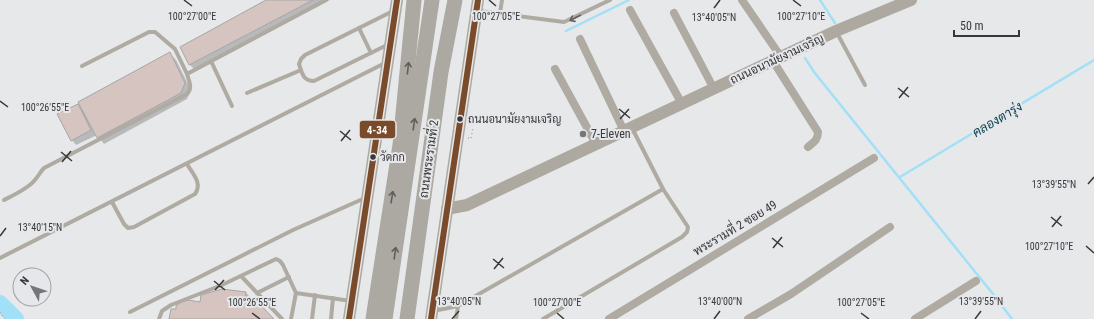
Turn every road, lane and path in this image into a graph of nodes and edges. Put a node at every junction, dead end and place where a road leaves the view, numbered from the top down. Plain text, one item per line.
1 (326, 0) edge
2 (414, 0) edge
3 (432, 0) edge
4 (450, 0) edge
5 (455, 0) edge
6 (502, 0) edge
7 (610, 0) edge
8 (742, 0) edge
9 (907, 1) edge
10 (396, 5) edge
11 (478, 5) edge
12 (630, 10) dead end
13 (674, 12) dead end
14 (500, 13) junction
15 (359, 28) junction
16 (836, 31) junction
17 (580, 39) dead end
18 (389, 44) junction
19 (371, 53) junction
20 (777, 59) junction
21 (211, 61) junction
22 (387, 62) junction
23 (82, 66) dead end
24 (555, 69) dead end
25 (301, 70) junction
26 (187, 74) junction
27 (865, 85) dead end
28 (714, 89) junction
29 (246, 93) dead end
30 (682, 104) junction
31 (232, 106) dead end
32 (473, 128) dead end
33 (628, 129) junction
34 (471, 138) dead end
35 (596, 144) junction
36 (808, 147) dead end
37 (874, 158) dead end
38 (187, 164) junction
39 (663, 189) junction
40 (367, 198) junction
41 (4, 200) dead end
42 (112, 202) junction
43 (447, 209) junction
44 (890, 227) dead end
45 (0, 258) edge
46 (241, 276) junction
47 (289, 277) junction
48 (976, 281) dead end
49 (390, 284) junction
50 (408, 286) junction
51 (257, 293) junction
52 (296, 293) junction
53 (315, 296) junction
54 (333, 298) junction
55 (352, 301) junction
56 (458, 306) junction
57 (0, 312) edge
58 (130, 312) dead end
59 (431, 315) edge
60 (5, 319) edge
61 (159, 319) edge
62 (282, 319) edge
63 (291, 319) edge
64 (312, 319) edge
65 (331, 319) edge
66 (349, 319) edge
67 (373, 319) edge
68 (381, 319) edge
69 (385, 319) edge
70 (403, 319) edge
71 (407, 319) edge
72 (456, 319) edge
73 (543, 319) edge
74 (609, 319) edge
75 (748, 319) edge
76 (915, 319) edge

1 - 21 lane
67 -> 2 highway
49 -> 3 highway
4 - 50 highway
5 - 71 highway, ถนนพระรามที่ 2
6 - 14 lane
7 -> 14 lane
8 - 20 street
9 - 16 main road, ถนนอนามัยงามเจริญ
10 - 15 lane
10 - 18 main road
11 - 14 lane
11 - 43 main road, ถนนพระรามที่ 2
12 - 30 street
13 - 28 street
15 - 19 lane
15 - 25 lane
16 - 20 main road, ถนนอนามัยงามเจริญ
16 - 27 lane
17 - 33 street
18 - 19 lane
18 - 22 main road
19 - 25 lane
20 - 28 main road, ถนนอนามัยงามเจริญ
20 - 36 street
21 - 26 lane
21 - 31 lane
22 - 38 lane
22 - 40 main road
23 - 26 lane
24 - 35 street
25 - 29 lane
26 - 41 lane
28 - 30 main road, ถนนอนามัยงามเจริญ
30 - 33 main road, ถนนอนามัยงามเจริญ
32 - 34 path
33 - 35 main road, ถนนอนามัยงามเจริญ
33 - 39 lane
35 - 43 main road, ถนนอนามัยงามเจริญ
37 - 74 street, พระรามที่ 2 ซอย 49
38 - 42 lane
38 - 42 lane
39 - 56 lane
39 - 73 lane
40 - 55 main road
40 - 58 lane
42 - 45 lane
43 - 59 main road, ถนนพระรามที่ 2
44 - 75 street
46 - 47 lane
46 - 51 lane
46 - 61 lane
47 - 51 lane
47 - 52 lane
48 - 76 street
49 - 68 highway
49 - 69 highway
50 - 70 highway
50 - 71 highway
51 - 62 lane
52 - 53 lane
52 - 63 lane
53 - 54 lane
53 - 64 lane
54 - 55 lane
54 - 65 lane
55 - 66 main road
56 - 59 lane
56 - 72 lane
57 - 60 path

